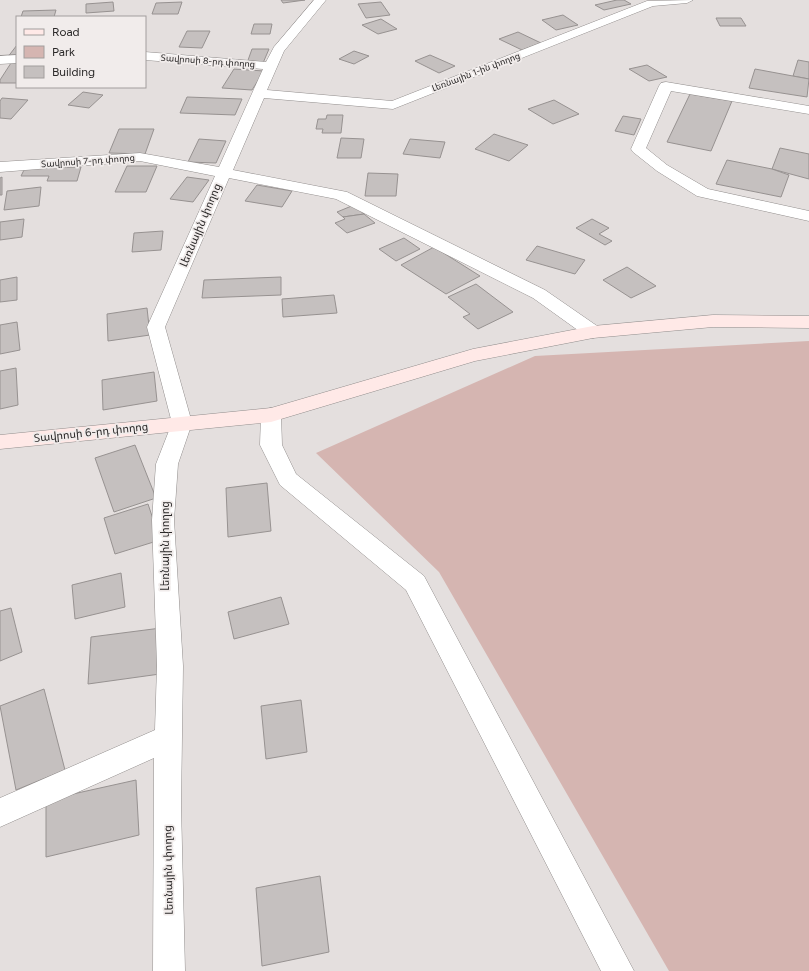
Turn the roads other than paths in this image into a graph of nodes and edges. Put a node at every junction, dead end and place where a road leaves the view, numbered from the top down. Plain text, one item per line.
1 (320, 0) edge
2 (687, 0) edge
3 (146, 56) edge
4 (16, 59) edge
5 (0, 60) edge
6 (270, 66) junction
7 (258, 93) junction
8 (809, 110) edge
9 (0, 167) edge
10 (222, 173) junction
11 (809, 216) edge
12 (809, 322) edge
13 (593, 332) junction
14 (271, 415) junction
15 (182, 423) junction
16 (0, 442) edge
17 (168, 738) junction
18 (0, 813) edge
19 (169, 971) edge
20 (618, 971) edge

1 - 6 street, Լեռնային փողոց
2 - 7 street, Լեռնային 1-ին փողոց
3 - 6 street, Տավրոսի 8-րդ փողոց
4 - 5 street
6 - 7 street, Լեռնային փողոց
7 - 10 street, Լեռնային փողոց
8 - 11 street
9 - 10 street, Տավրոսի 7-րդ փողոց
10 - 13 street, Տավրոսի 7-րդ փողոց
10 - 15 street, Լեռնային փողոց
12 - 13 street, Տավրոսի 6-րդ փողոց
13 - 14 street, Տավրոսի 6-րդ փողոց
14 - 15 street, Տավրոսի 6-րդ փողոց
14 - 20 street
15 - 16 street, Տավրոսի 6-րդ փողոց
15 - 17 street, Լեռնային փողոց
17 - 18 street
17 - 19 street, Լեռնային փողոց

